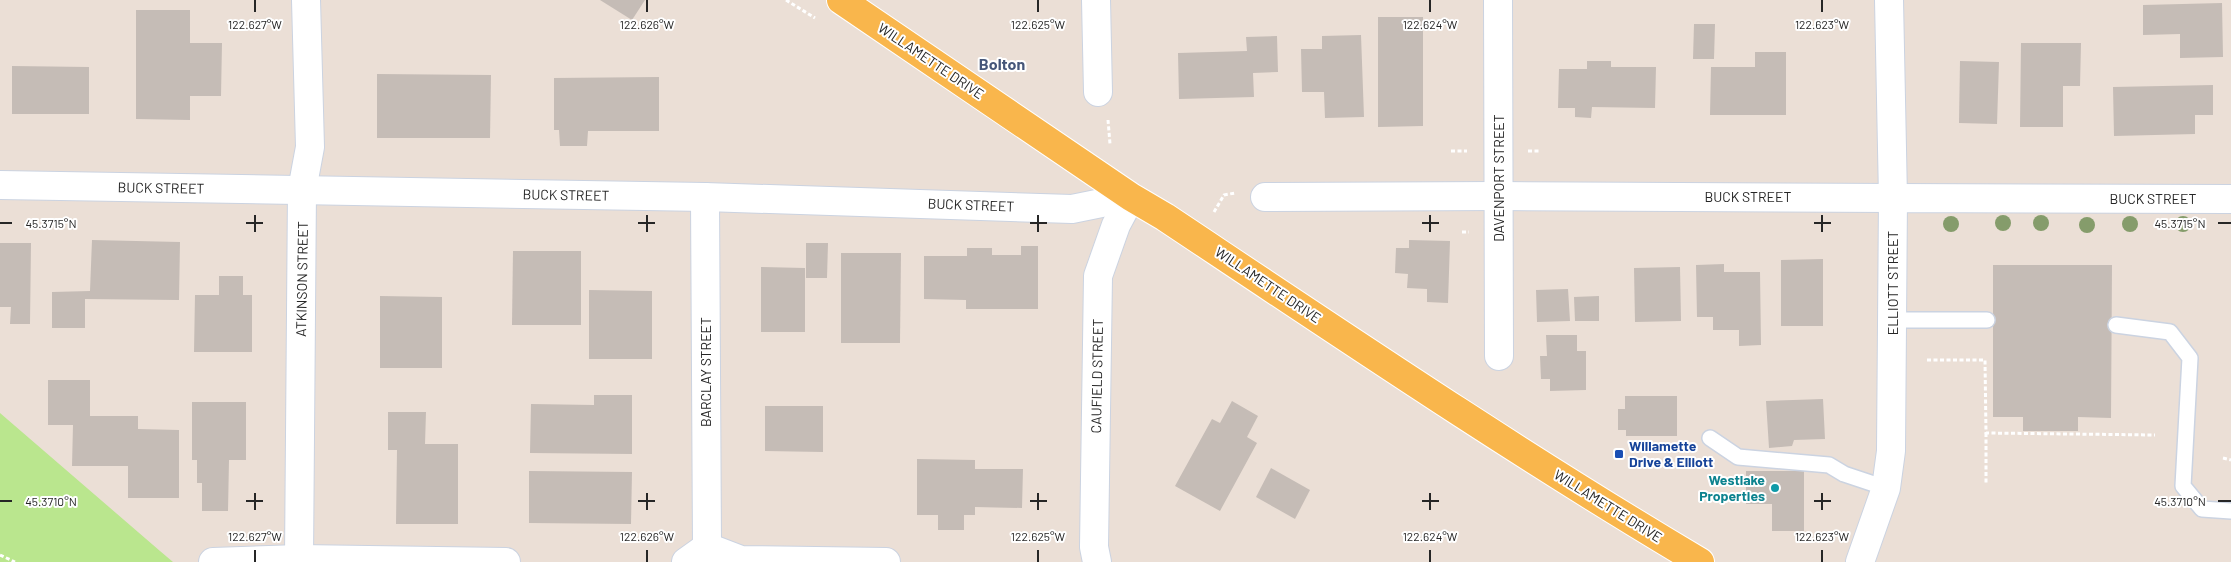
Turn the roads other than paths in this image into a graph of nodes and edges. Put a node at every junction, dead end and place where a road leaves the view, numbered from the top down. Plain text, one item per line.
1 (306, 0) edge
2 (841, 0) edge
3 (1096, 0) edge
4 (1498, 0) edge
5 (1889, 0) edge
6 (1098, 92) dead end
7 (0, 186) edge
8 (302, 190) junction
9 (1499, 196) junction
10 (705, 197) junction
11 (1131, 197) junction
12 (1265, 197) dead end
13 (1893, 198) junction
14 (2231, 200) edge
15 (1893, 320) junction
16 (1987, 320) dead end
17 (2116, 325) dead end
18 (1499, 356) dead end
19 (1710, 438) dead end
20 (1886, 488) junction
21 (2231, 511) edge
22 (696, 554) edge
23 (299, 559) junction
24 (213, 562) edge
25 (506, 562) edge
26 (886, 562) edge
27 (1097, 562) edge
28 (1700, 562) edge
29 (1860, 562) edge

1 - 8 street, ATKINSON STREET
2 - 11 main road, WILLAMETTE DRIVE
3 - 6 street
4 - 9 street, DAVENPORT STREET
5 - 13 street, ELLIOTT STREET
7 - 8 street, BUCK STREET
8 - 10 street, BUCK STREET
8 - 23 street, ATKINSON STREET
9 - 12 street, BUCK STREET
9 - 13 street, BUCK STREET
9 - 18 street, DAVENPORT STREET
10 - 11 street, BUCK STREET
10 - 22 street, BARCLAY STREET
11 - 27 street, CAUFIELD STREET
11 - 28 main road, WILLAMETTE DRIVE
13 - 14 street, BUCK STREET
13 - 15 street, ELLIOTT STREET
15 - 16 lane
15 - 20 street, ELLIOTT STREET
17 - 21 lane
19 - 20 lane
20 - 29 street, ELLIOTT STREET
22 - 26 street
23 - 24 street
23 - 25 street

